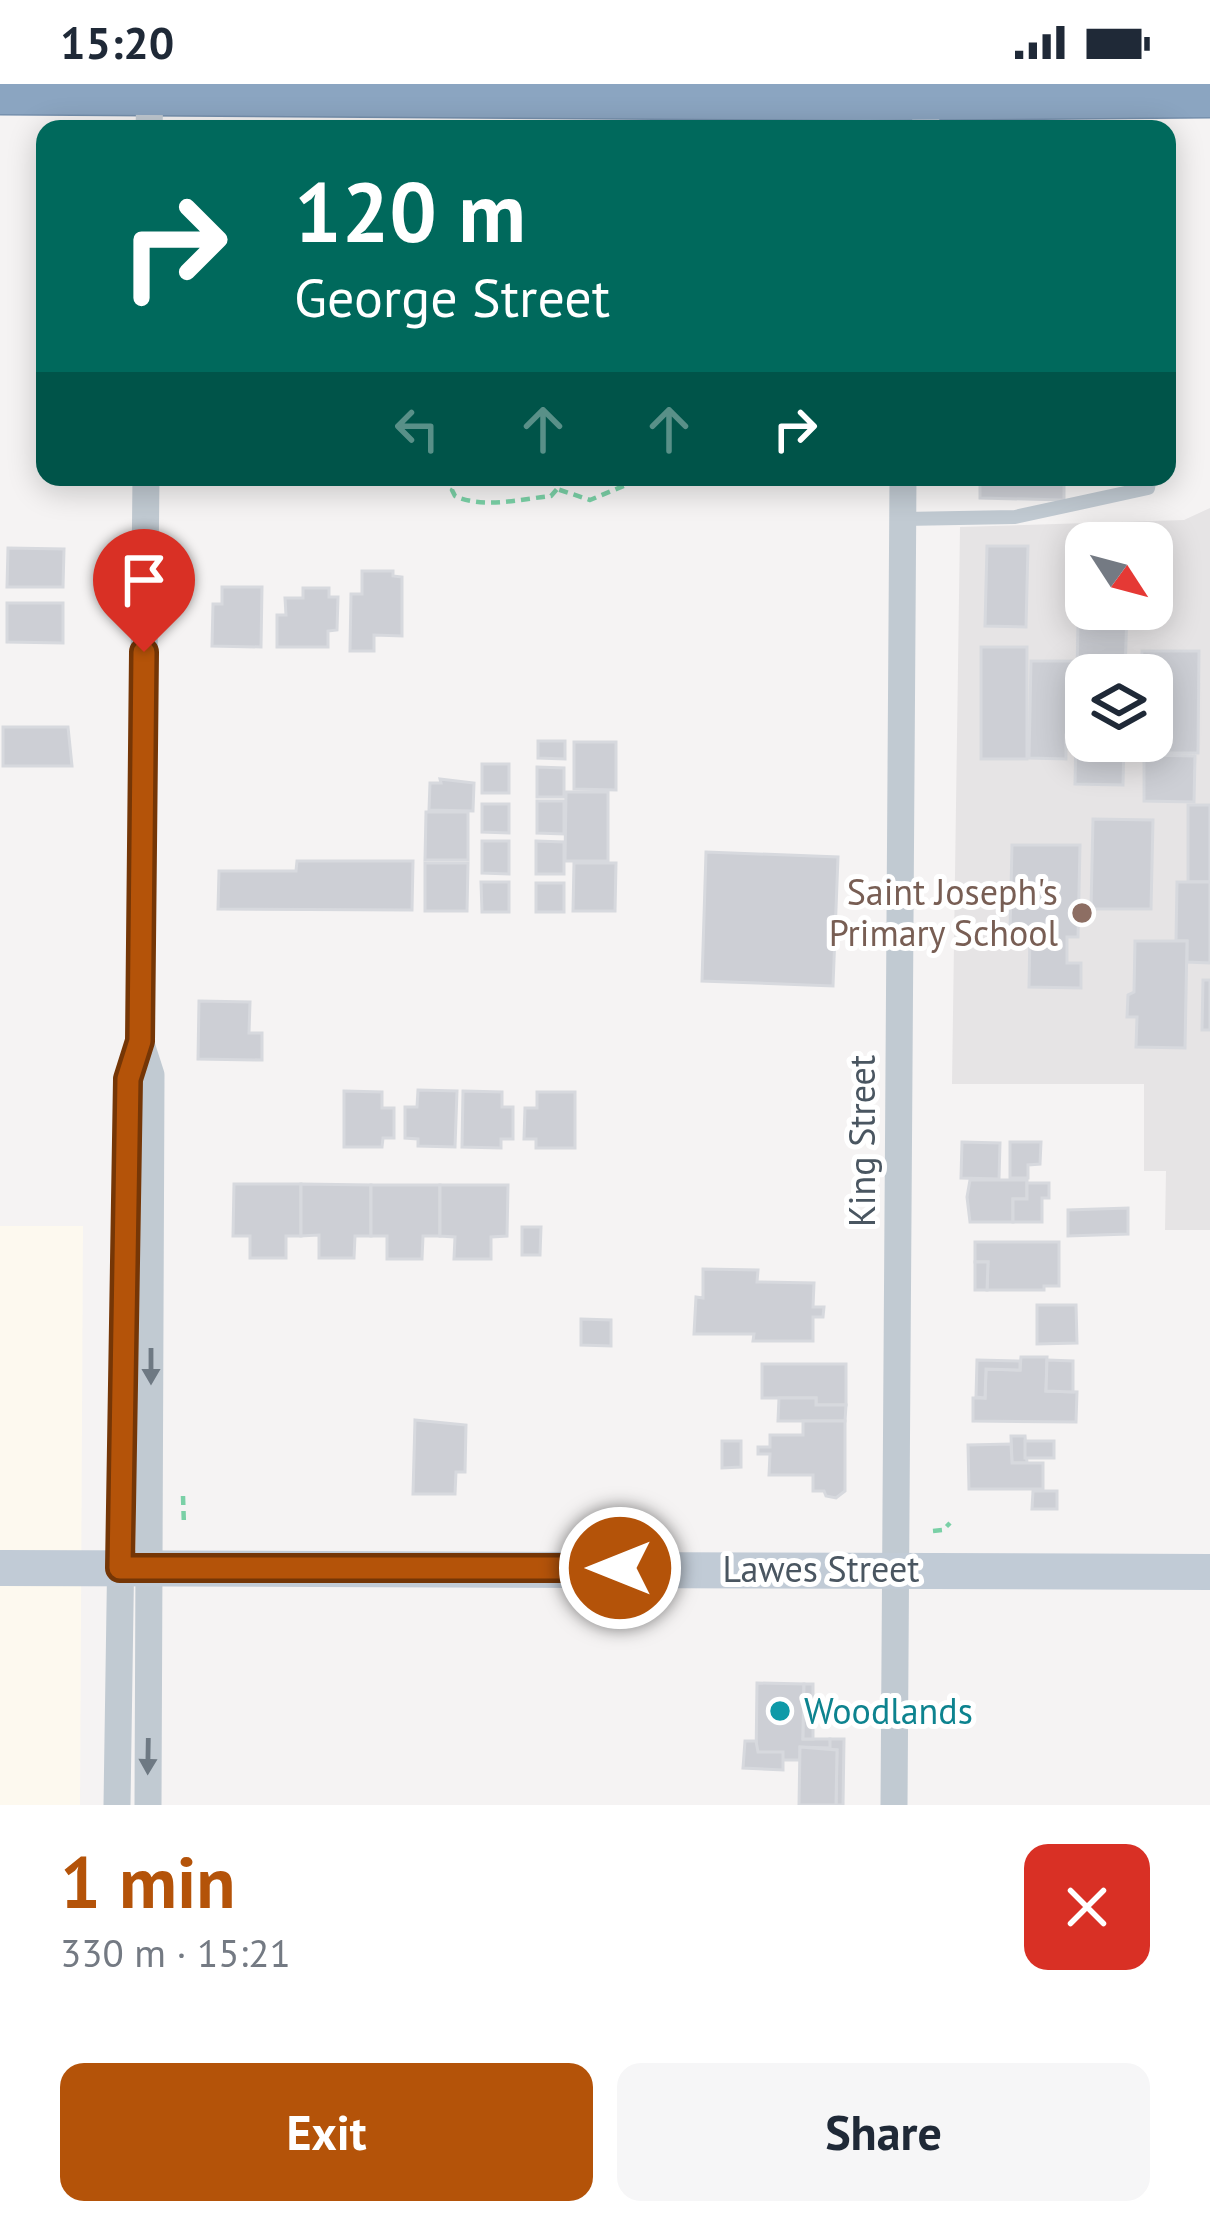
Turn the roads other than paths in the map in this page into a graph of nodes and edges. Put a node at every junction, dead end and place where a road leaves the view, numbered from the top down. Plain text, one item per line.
1 (1016, 89) edge
2 (0, 90) edge
3 (1210, 93) edge
4 (901, 105) edge
5 (150, 110) edge
6 (146, 486) edge
7 (903, 486) edge
8 (1148, 486) edge
9 (902, 519) junction
10 (0, 1568) edge
11 (135, 1568) junction
12 (896, 1569) junction
13 (1210, 1572) edge
14 (117, 1805) edge
15 (148, 1805) edge
16 (895, 1805) edge

1 - 3 highway
1 - 4 highway
2 - 5 highway
4 - 5 highway
6 - 11 street
7 - 9 street, King Street
8 - 9 lane
9 - 12 street, King Street
10 - 11 main road, Lawes Street
11 - 12 main road, Lawes Street
11 - 14 street
11 -> 15 street
12 - 13 main road, Lawes Street
12 - 16 street, King Street

